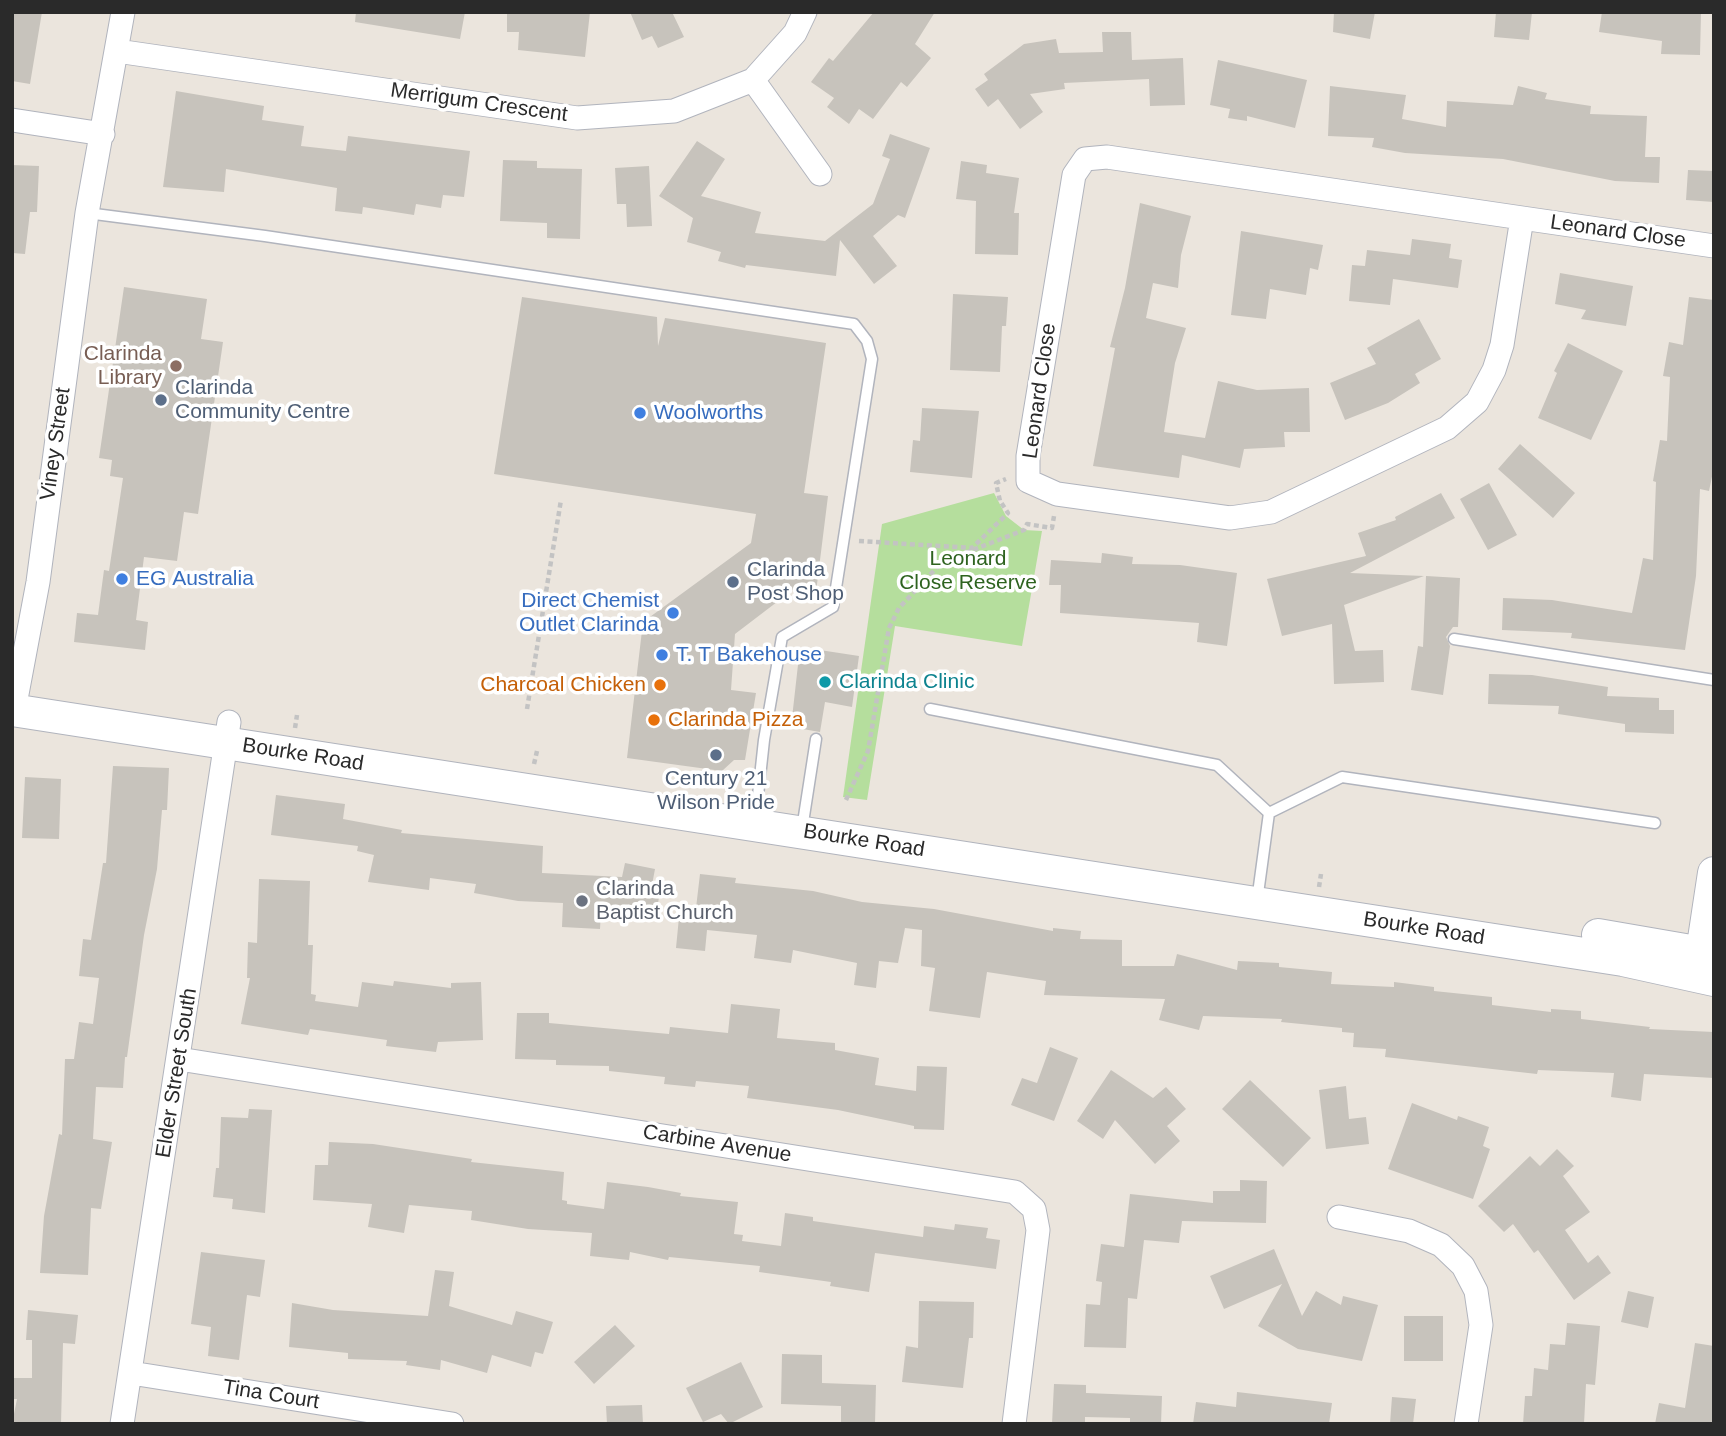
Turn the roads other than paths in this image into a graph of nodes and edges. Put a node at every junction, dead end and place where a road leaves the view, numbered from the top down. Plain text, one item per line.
1 (123, 12) edge
2 (805, 12) edge
3 (117, 51) junction
4 (752, 80) junction
5 (12, 120) edge
6 (103, 134) junction
7 (820, 174) dead end
8 (87, 213) junction
9 (1522, 218) junction
10 (1714, 246) edge
11 (1454, 639) dead end
12 (1714, 680) edge
13 (14, 700) edge
14 (930, 709) dead end
15 (228, 733) junction
16 (816, 739) dead end
17 (1269, 813) junction
18 (756, 814) junction
19 (804, 821) junction
20 (1655, 823) dead end
21 (1714, 873) edge
22 (1258, 892) junction
23 (1707, 966) edge
24 (179, 1059) junction
25 (1339, 1217) dead end
26 (131, 1373) junction
27 (122, 1424) edge
28 (452, 1424) edge
29 (1014, 1424) edge
30 (1466, 1424) edge

1 - 3 street, Viney Street
2 - 4 street, Merrigum Crescent
3 - 4 street, Merrigum Crescent
3 - 6 street, Viney Street
4 - 7 street
5 - 6 street
6 - 8 street, Viney Street
8 - 13 street, Viney Street
8 - 18 lane
9 - 9 street, Leonard Close
9 - 10 street, Leonard Close
11 - 12 lane
13 - 15 main road, Bourke Road
14 - 17 lane
15 - 18 main road, Bourke Road
15 - 24 street, Elder Street South
16 - 19 lane
17 - 20 lane
17 - 22 lane
18 - 19 main road, Bourke Road
19 - 22 main road, Bourke Road
21 - 23 main road
22 - 23 main road, Bourke Road
24 - 26 street, Elder Street South
24 - 29 street, Carbine Avenue
25 - 30 street
26 - 27 street, Elder Street South
26 - 28 street, Tina Court

